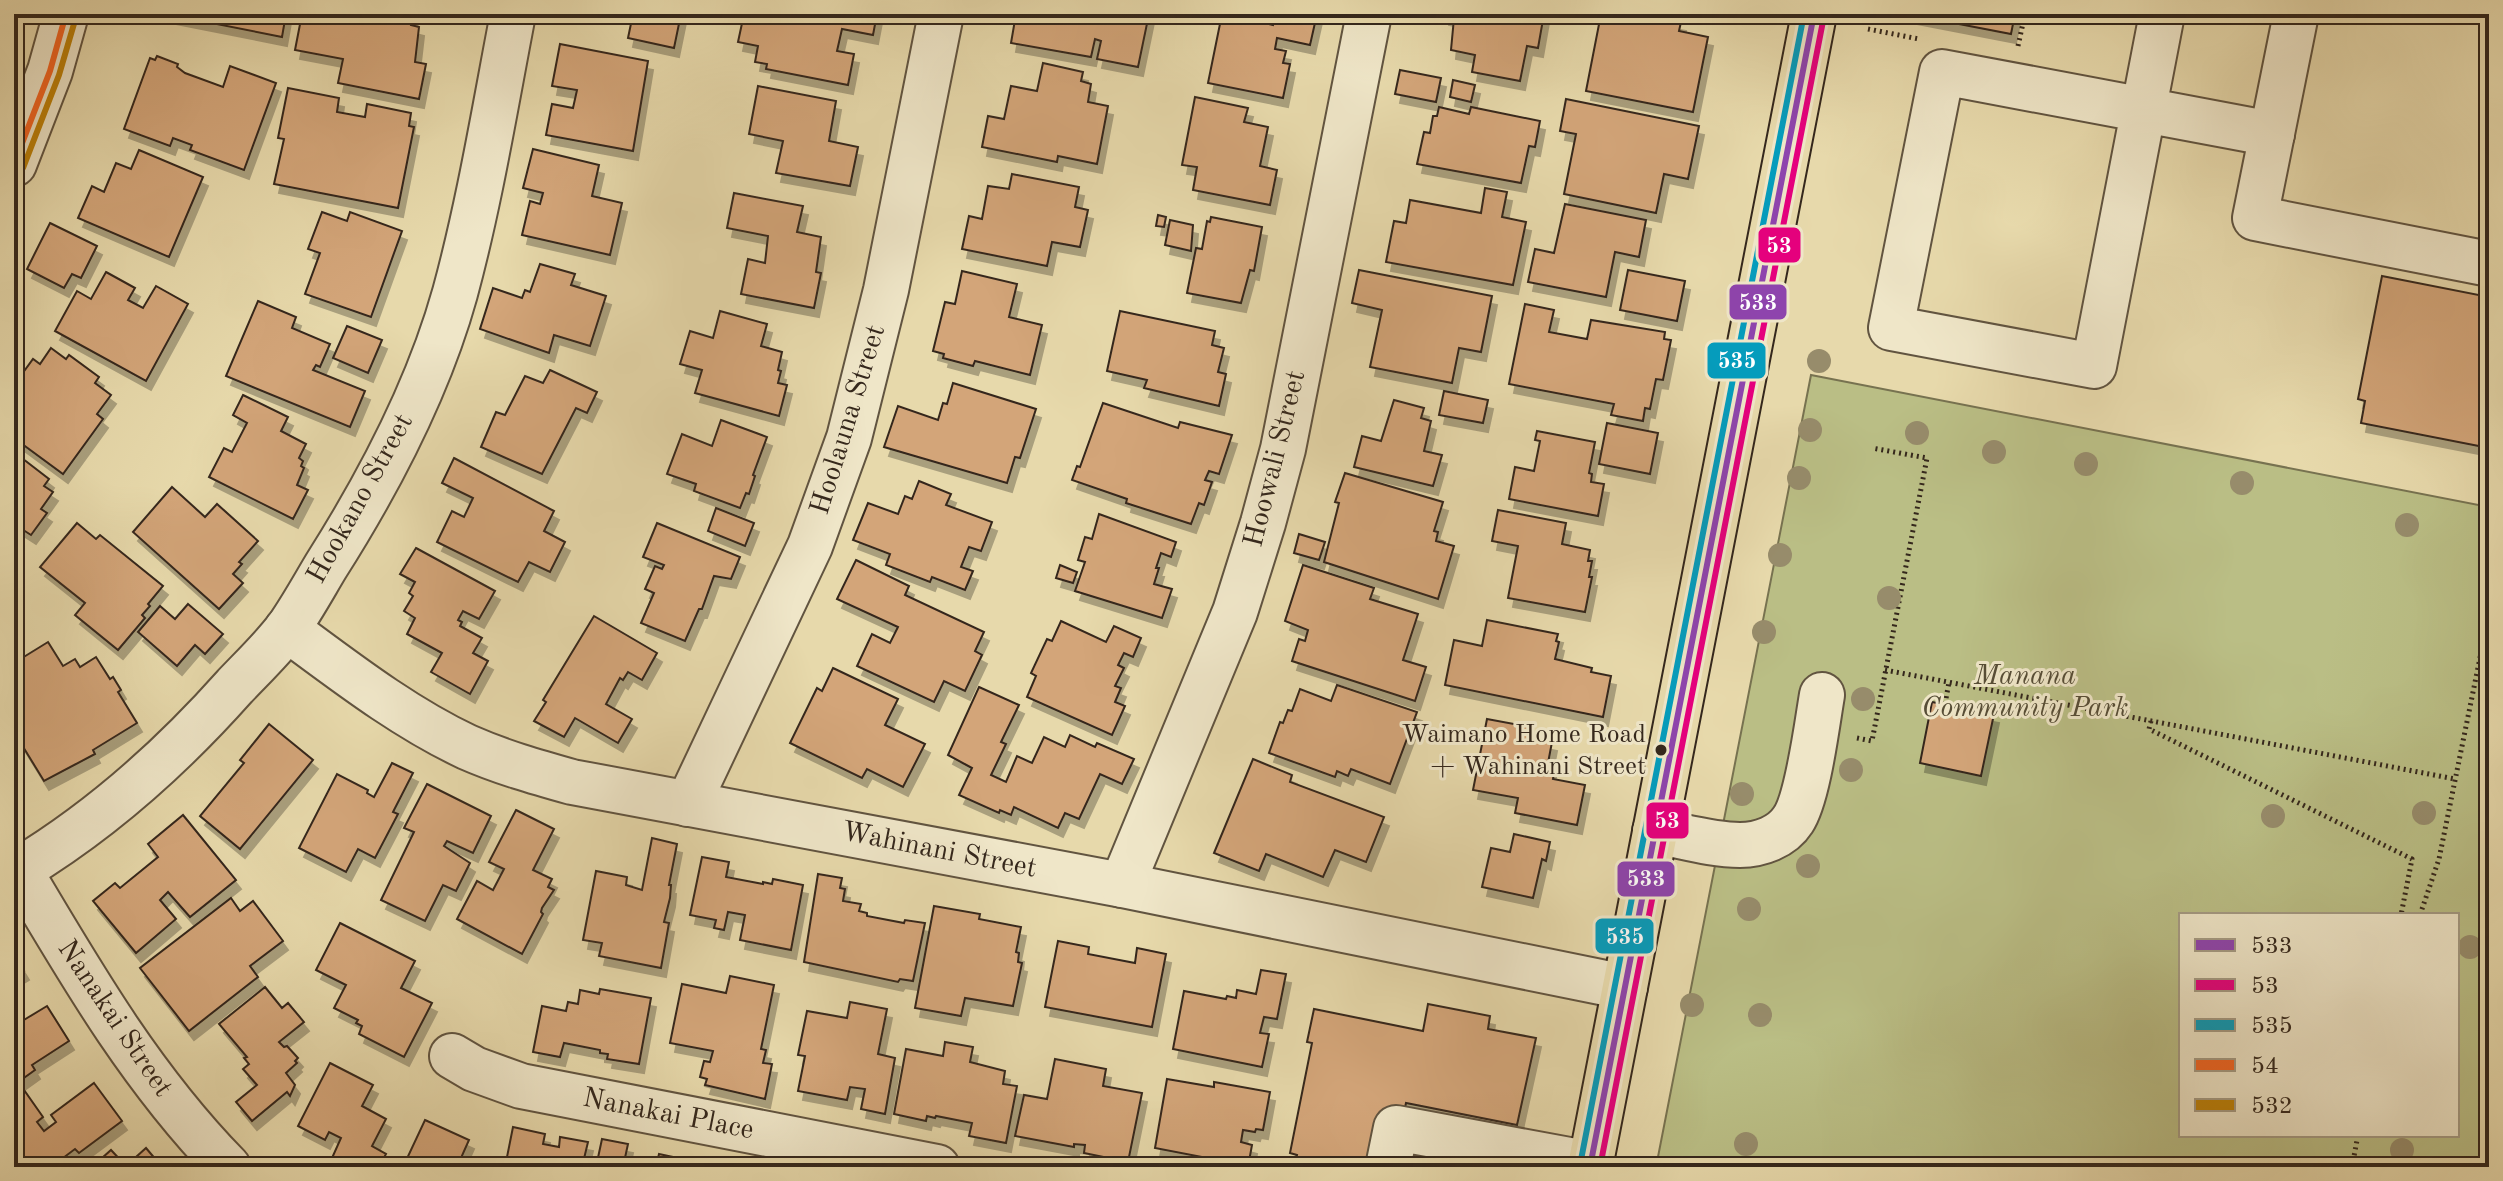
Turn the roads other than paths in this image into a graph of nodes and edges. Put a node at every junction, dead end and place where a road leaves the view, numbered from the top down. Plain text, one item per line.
1 (66, 14) edge
2 (513, 14) edge
3 (941, 14) edge
4 (1369, 14) edge
5 (1814, 14) edge
6 (2162, 14) edge
7 (2296, 14) edge
8 (2143, 109) junction
9 (2272, 134) junction
10 (14, 164) edge
11 (2489, 264) edge
12 (287, 629) junction
13 (1822, 695) dead end
14 (688, 804) junction
15 (1655, 831) junction
16 (17, 865) edge
17 (1122, 885) junction
18 (1625, 987) junction
19 (452, 1056) dead end
20 (1590, 1166) edge
21 (228, 1167) edge
22 (937, 1167) edge
23 (1388, 1167) edge

1 - 10 street
2 - 12 street, Hookano Street
3 - 14 street, Hoolauna Street
4 - 17 street, Hoowali Street
5 - 15 main road
6 - 8 street
7 - 9 street
8 - 8 street
8 - 9 street
9 - 11 street
12 - 14 street, Wahinani Street
12 - 16 street, Hookano Street
13 - 15 street
14 - 17 street, Wahinani Street
15 - 18 main road
16 - 21 street, Nanakai Street
17 - 18 street, Wahinani Street
18 - 20 main road
19 - 22 street, Nanakai Place
20 - 23 street

